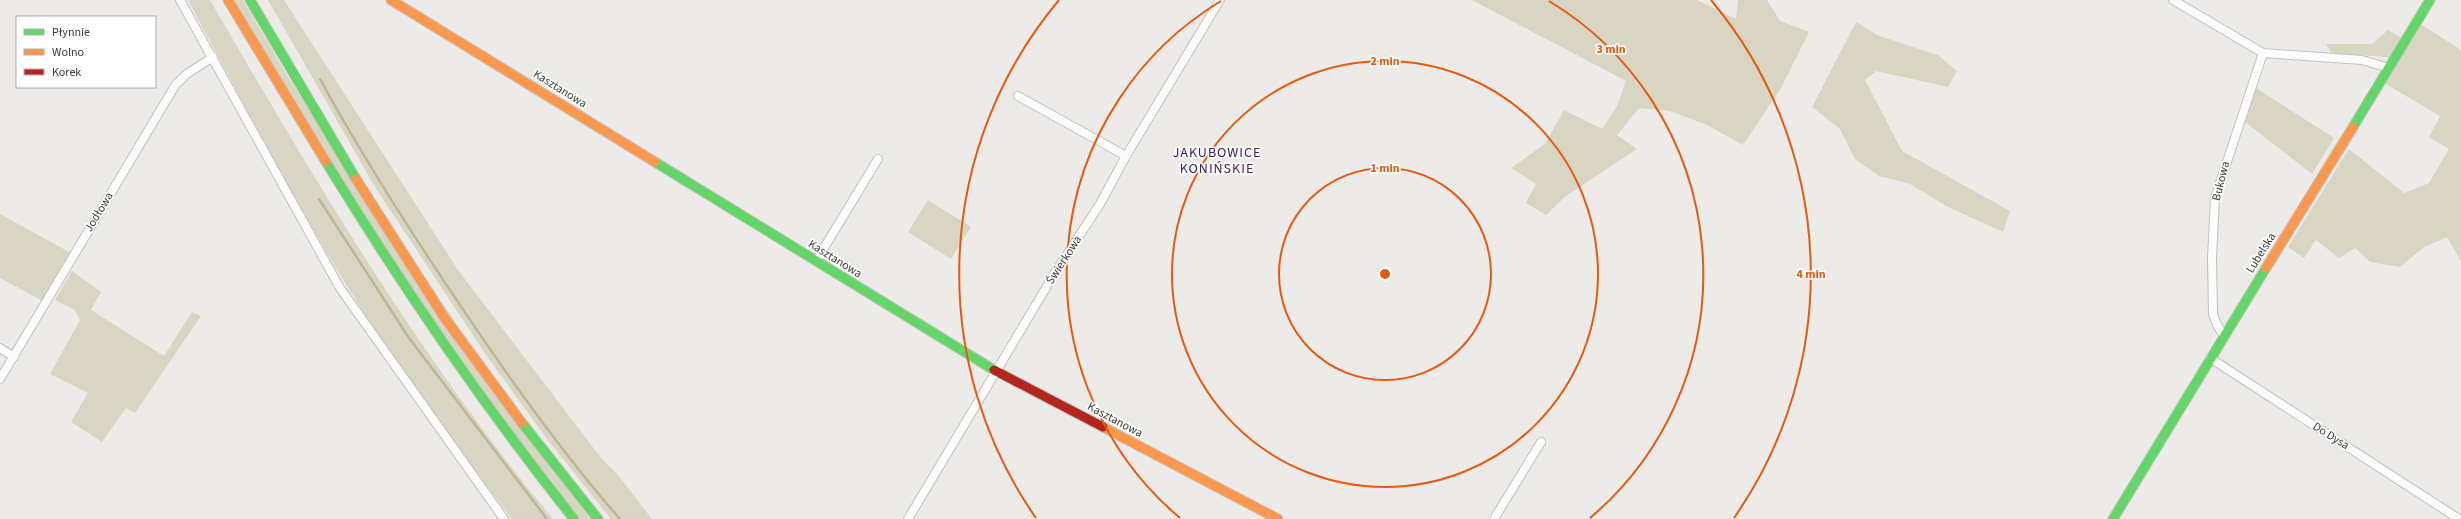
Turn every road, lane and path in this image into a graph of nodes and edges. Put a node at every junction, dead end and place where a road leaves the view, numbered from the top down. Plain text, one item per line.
1 (180, 0) edge
2 (228, 0) edge
3 (250, 0) edge
4 (391, 0) edge
5 (1220, 0) edge
6 (2173, 0) edge
7 (2430, 0) edge
8 (2263, 53) junction
9 (213, 57) junction
10 (2389, 68) junction
11 (1018, 96) dead end
12 (1126, 156) junction
13 (878, 158) dead end
14 (816, 261) junction
15 (2224, 336) junction
16 (0, 348) edge
17 (14, 356) junction
18 (2210, 358) junction
19 (997, 372) junction
20 (0, 379) edge
21 (1541, 442) dead end
22 (2455, 516) edge
23 (504, 519) edge
24 (574, 519) edge
25 (598, 519) edge
26 (908, 519) edge
27 (1278, 519) edge
28 (1494, 519) edge
29 (2113, 519) edge

1 - 9 street
2 - 24 main road
3 - 25 main road
4 - 14 main road, Kasztanowa
5 - 12 street, Świerkowa
6 - 8 street
7 - 10 main road, Lubelska
8 - 10 street
8 - 15 street, Bukowa
9 - 17 street, Jodłowa
9 - 23 street
10 - 15 main road, Lubelska
11 - 12 street
12 - 19 street, Świerkowa
13 - 14 street
14 - 19 main road, Kasztanowa
15 - 18 main road, Lubelska
16 - 17 street
17 - 20 street, Jodłowa
18 - 22 street, Do Dysa
18 - 29 main road, Lubelska
19 - 26 street, Świerkowa
19 - 27 main road, Kasztanowa
21 - 28 street

